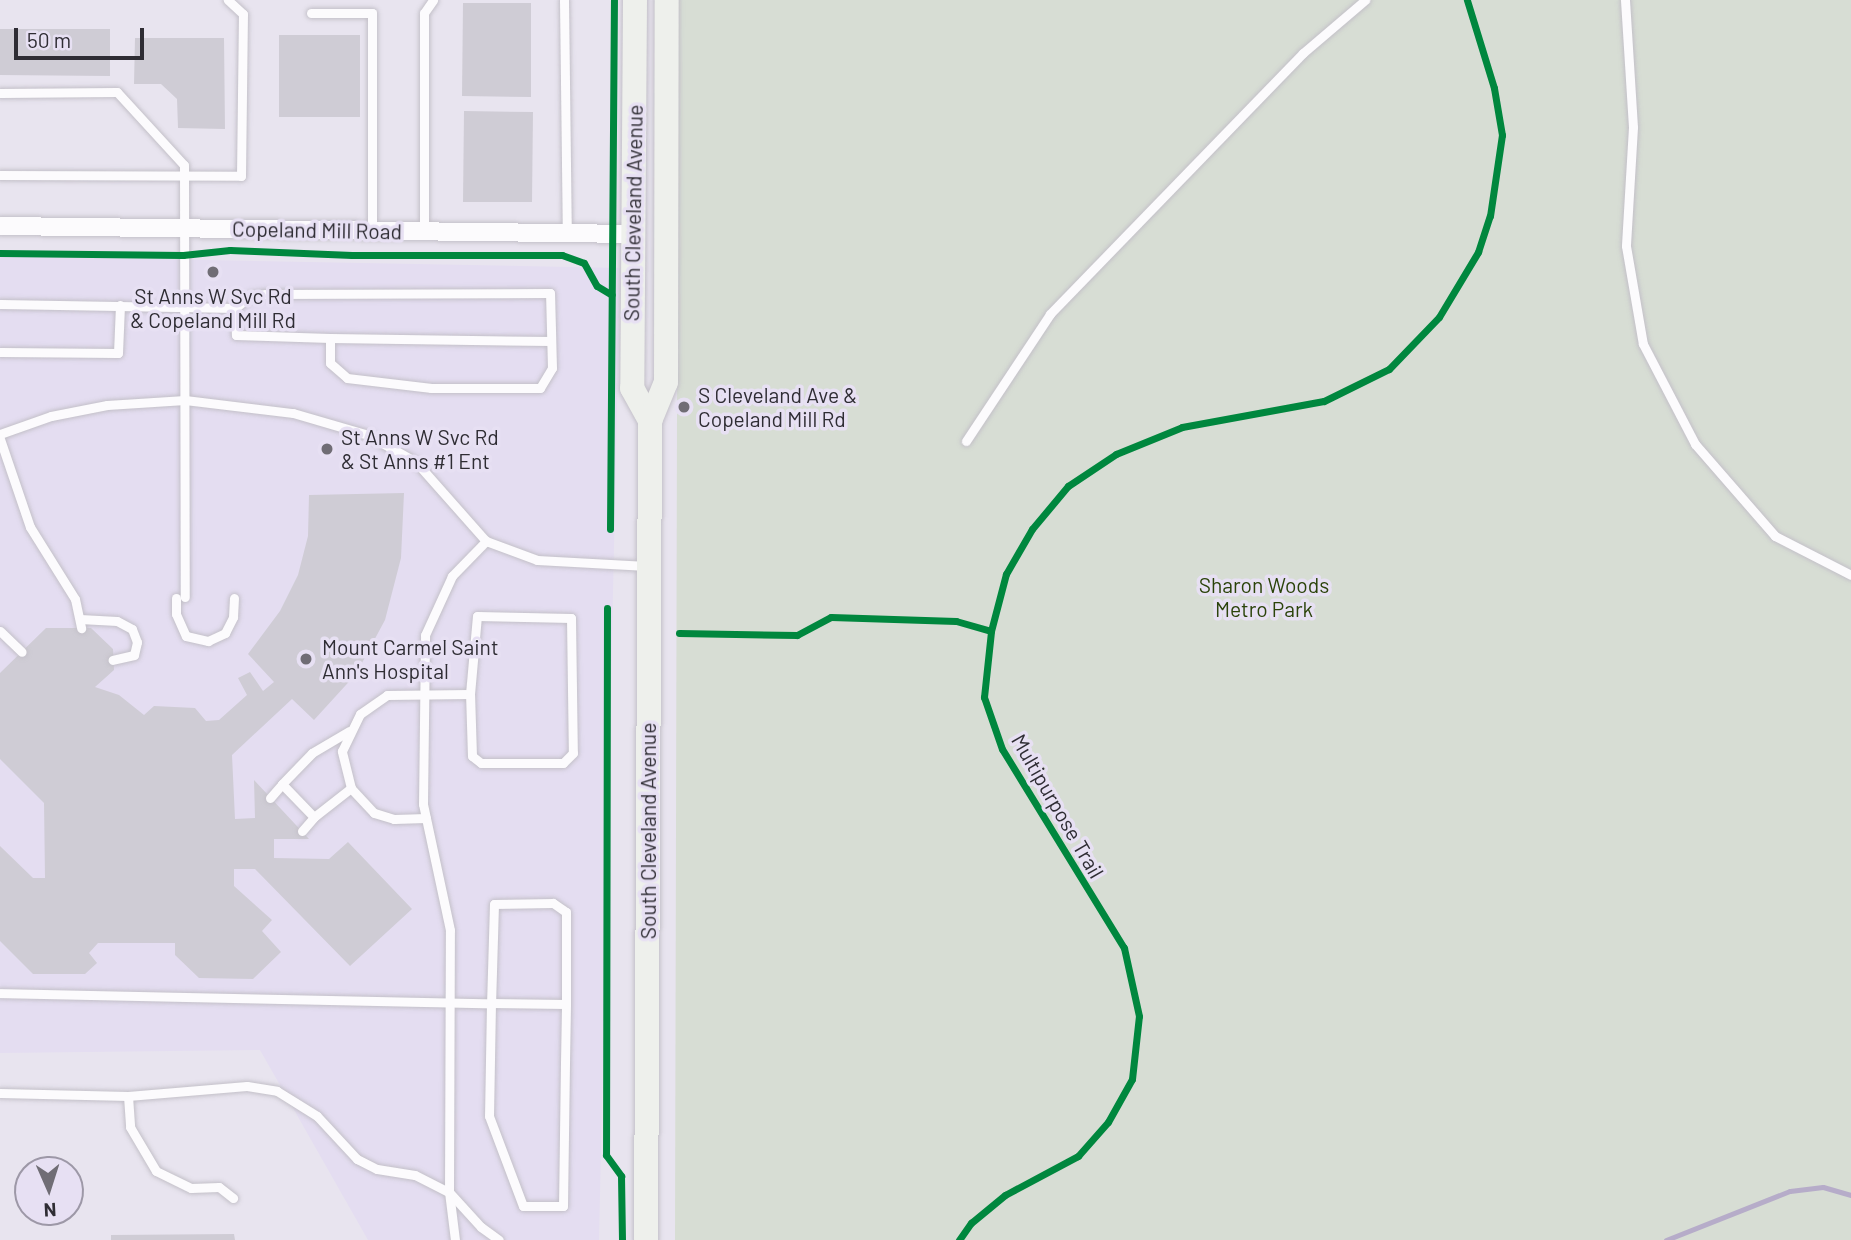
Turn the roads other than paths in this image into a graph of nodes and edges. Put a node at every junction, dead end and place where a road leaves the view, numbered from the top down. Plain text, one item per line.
1 (228, 0) edge
2 (433, 0) edge
3 (564, 0) edge
4 (635, 0) edge
5 (667, 0) edge
6 (1365, 0) edge
7 (1625, 0) edge
8 (311, 13) dead end
9 (0, 93) edge
10 (0, 175) edge
11 (184, 175) junction
12 (0, 226) edge
13 (183, 227) junction
14 (372, 231) junction
15 (424, 232) junction
16 (566, 233) junction
17 (633, 234) junction
18 (0, 304) edge
19 (120, 305) junction
20 (184, 305) junction
21 (235, 308) junction
22 (330, 338) junction
23 (551, 341) junction
24 (0, 352) edge
25 (185, 400) junction
26 (650, 421) junction
27 (0, 437) edge
28 (966, 441) dead end
29 (486, 541) junction
30 (649, 566) junction
31 (1851, 575) edge
32 (234, 598) dead end
33 (0, 631) edge
34 (22, 652) dead end
35 (113, 660) dead end
36 (424, 692) junction
37 (470, 694) junction
38 (350, 730) junction
39 (282, 784) junction
40 (351, 788) junction
41 (270, 798) dead end
42 (314, 817) junction
43 (426, 818) junction
44 (302, 831) dead end
45 (0, 993) edge
46 (450, 1001) junction
47 (491, 1003) junction
48 (566, 1004) junction
49 (0, 1093) edge
50 (128, 1096) junction
51 (449, 1192) junction
52 (233, 1198) dead end
53 (455, 1240) edge
54 (499, 1240) edge
55 (646, 1240) edge

1 - 11 lane
2 - 15 lane
3 - 16 lane
4 - 17 main road, South Cleveland Avenue
5 - 26 main road, South Cleveland Avenue
6 - 28 lane
7 - 31 lane
8 - 14 lane
9 - 11 lane
10 - 11 lane
11 - 13 lane
12 - 13 street, Copeland Mill Road
13 - 14 street, Copeland Mill Road
13 - 20 lane
14 - 15 street, Copeland Mill Road
15 - 16 street, Copeland Mill Road
16 - 17 street, Copeland Mill Road
17 - 26 main road, South Cleveland Avenue
18 - 19 lane
19 - 20 lane
19 - 24 lane
20 - 21 lane
20 - 25 lane
21 - 22 lane
21 - 23 lane
22 - 23 lane
22 - 23 lane
25 - 27 lane
25 - 29 lane
25 - 32 lane
26 - 30 main road, South Cleveland Avenue
27 - 35 lane
29 - 30 lane
29 - 36 lane
30 - 55 main road, South Cleveland Avenue
33 - 34 lane
36 - 37 lane
36 - 38 lane
36 - 43 lane
37 - 37 lane
38 - 39 lane
38 - 40 lane
39 - 41 lane
39 - 42 lane
40 - 42 lane
40 - 43 lane
42 - 44 lane
43 - 46 lane
45 - 46 lane
46 - 47 lane
46 - 51 lane
47 - 48 lane
47 - 48 lane
47 - 48 lane
49 - 50 lane
50 - 51 lane
50 - 52 lane
51 - 53 lane
51 - 54 lane

